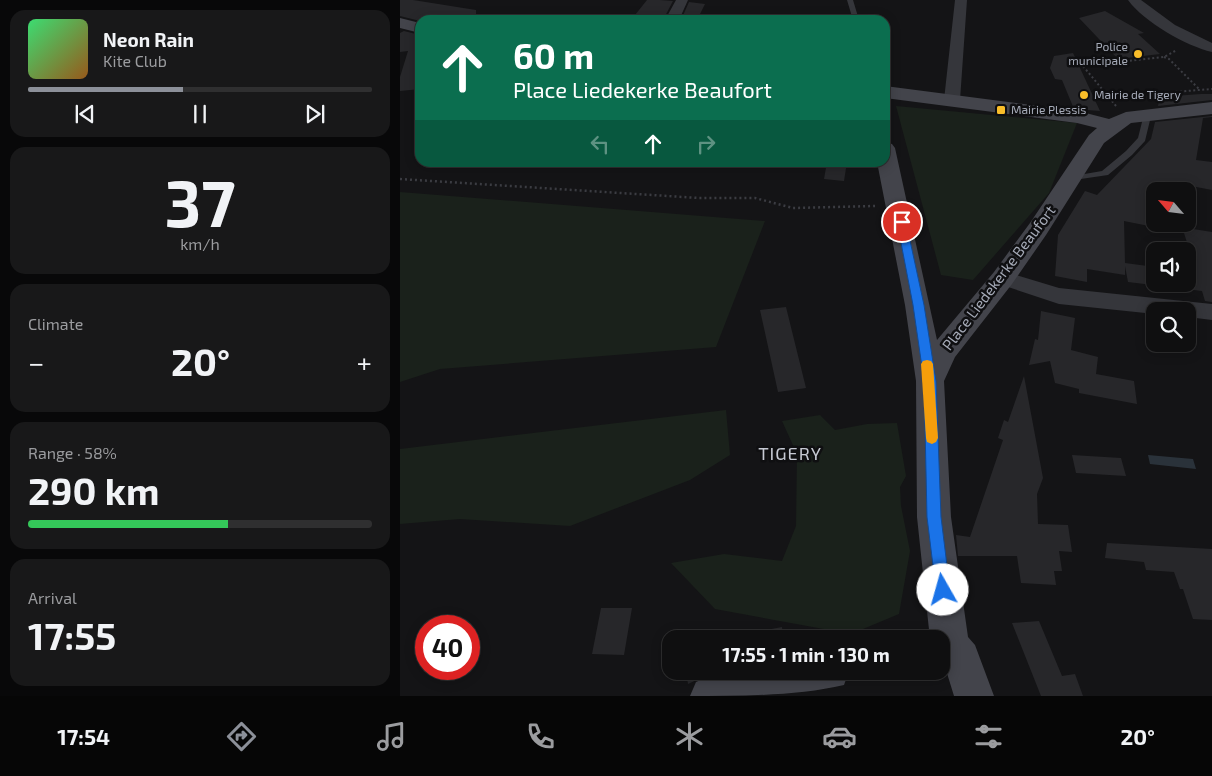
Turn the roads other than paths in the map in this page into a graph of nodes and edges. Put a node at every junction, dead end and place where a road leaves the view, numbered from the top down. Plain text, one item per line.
1 (682, 0) edge
2 (850, 0) edge
3 (961, 0) edge
4 (1134, 0) edge
5 (674, 15) edge
6 (854, 15) edge
7 (400, 23) edge
8 (415, 27) edge
9 (1212, 48) edge
10 (890, 93) edge
11 (952, 100) junction
12 (1212, 108) edge
13 (1147, 116) junction
14 (1112, 126) junction
15 (889, 167) edge
16 (1070, 179) junction
17 (1003, 278) junction
18 (1212, 312) edge
19 (930, 381) junction
20 (945, 630) edge
21 (950, 649) edge
22 (787, 680) edge
23 (710, 696) edge
24 (974, 696) edge

1 - 5 street
2 - 6 lane
3 - 11 street
4 - 9 street
7 - 8 street
10 - 11 street
11 - 14 street
12 - 13 street
13 - 14 street
13 - 16 lane
14 - 16 street, Place Liedekerke Beaufort
15 - 19 street, Place Liedekerke Beaufort
16 - 17 street, Place Liedekerke Beaufort
17 - 18 street
17 - 19 street, Place Liedekerke Beaufort
19 - 20 street
21 - 24 street
22 - 23 street

